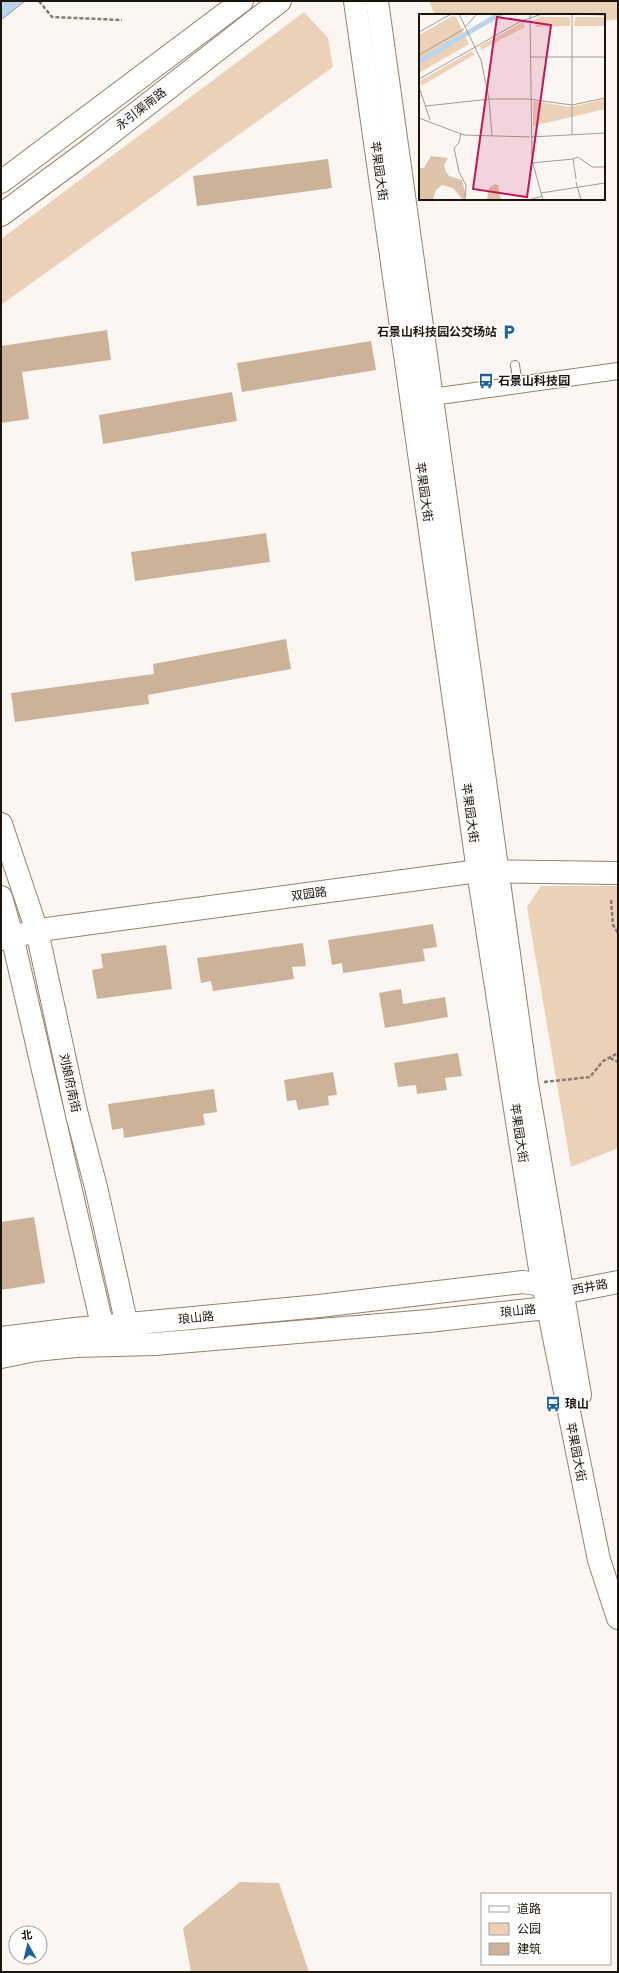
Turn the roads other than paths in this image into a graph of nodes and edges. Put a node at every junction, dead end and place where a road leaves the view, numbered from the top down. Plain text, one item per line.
1 (242, 1) edge
2 (280, 1) edge
3 (367, 5) edge
4 (1, 182) edge
5 (1, 215) edge
6 (515, 365) dead end
7 (618, 371) edge
8 (518, 385) junction
9 (432, 397) junction
10 (1, 824) edge
11 (488, 871) junction
12 (618, 873) edge
13 (1, 897) edge
14 (37, 931) junction
15 (6, 938) edge
16 (618, 1282) edge
17 (552, 1289) junction
18 (547, 1308) junction
19 (129, 1335) junction
20 (105, 1336) junction
21 (1, 1338) edge
22 (1, 1358) edge
23 (614, 1580) edge
24 (618, 1618) edge

1 - 4 main road, 永引渠南路
2 - 5 main road, 永引渠南路
3 - 9 main road, 苹果园大街
3 - 11 main road, 苹果园大街
6 - 8 lane
7 - 8 street
8 - 9 street
9 - 11 main road, 苹果园大街
10 - 14 main road, 刘娘府南街
11 - 12 main road, 双园路
11 - 14 main road, 双园路
11 - 17 main road, 苹果园大街
11 - 17 main road, 苹果园大街
13 - 15 main road, 刘娘府南街
14 - 15 main road, 双园路
14 - 19 main road, 刘娘府南街
15 - 20 main road, 刘娘府南街
16 - 17 main road, 西井路
17 - 18 main road, 苹果园大街
17 - 19 main road, 琅山路
17 - 23 main road, 苹果园大街
18 - 19 main road, 琅山路
18 - 23 main road, 苹果园大街
19 - 20 main road, 琅山路
20 - 21 main road, 琅山路
20 - 22 main road, 琅山路
23 - 24 main road, 苹果园大街

